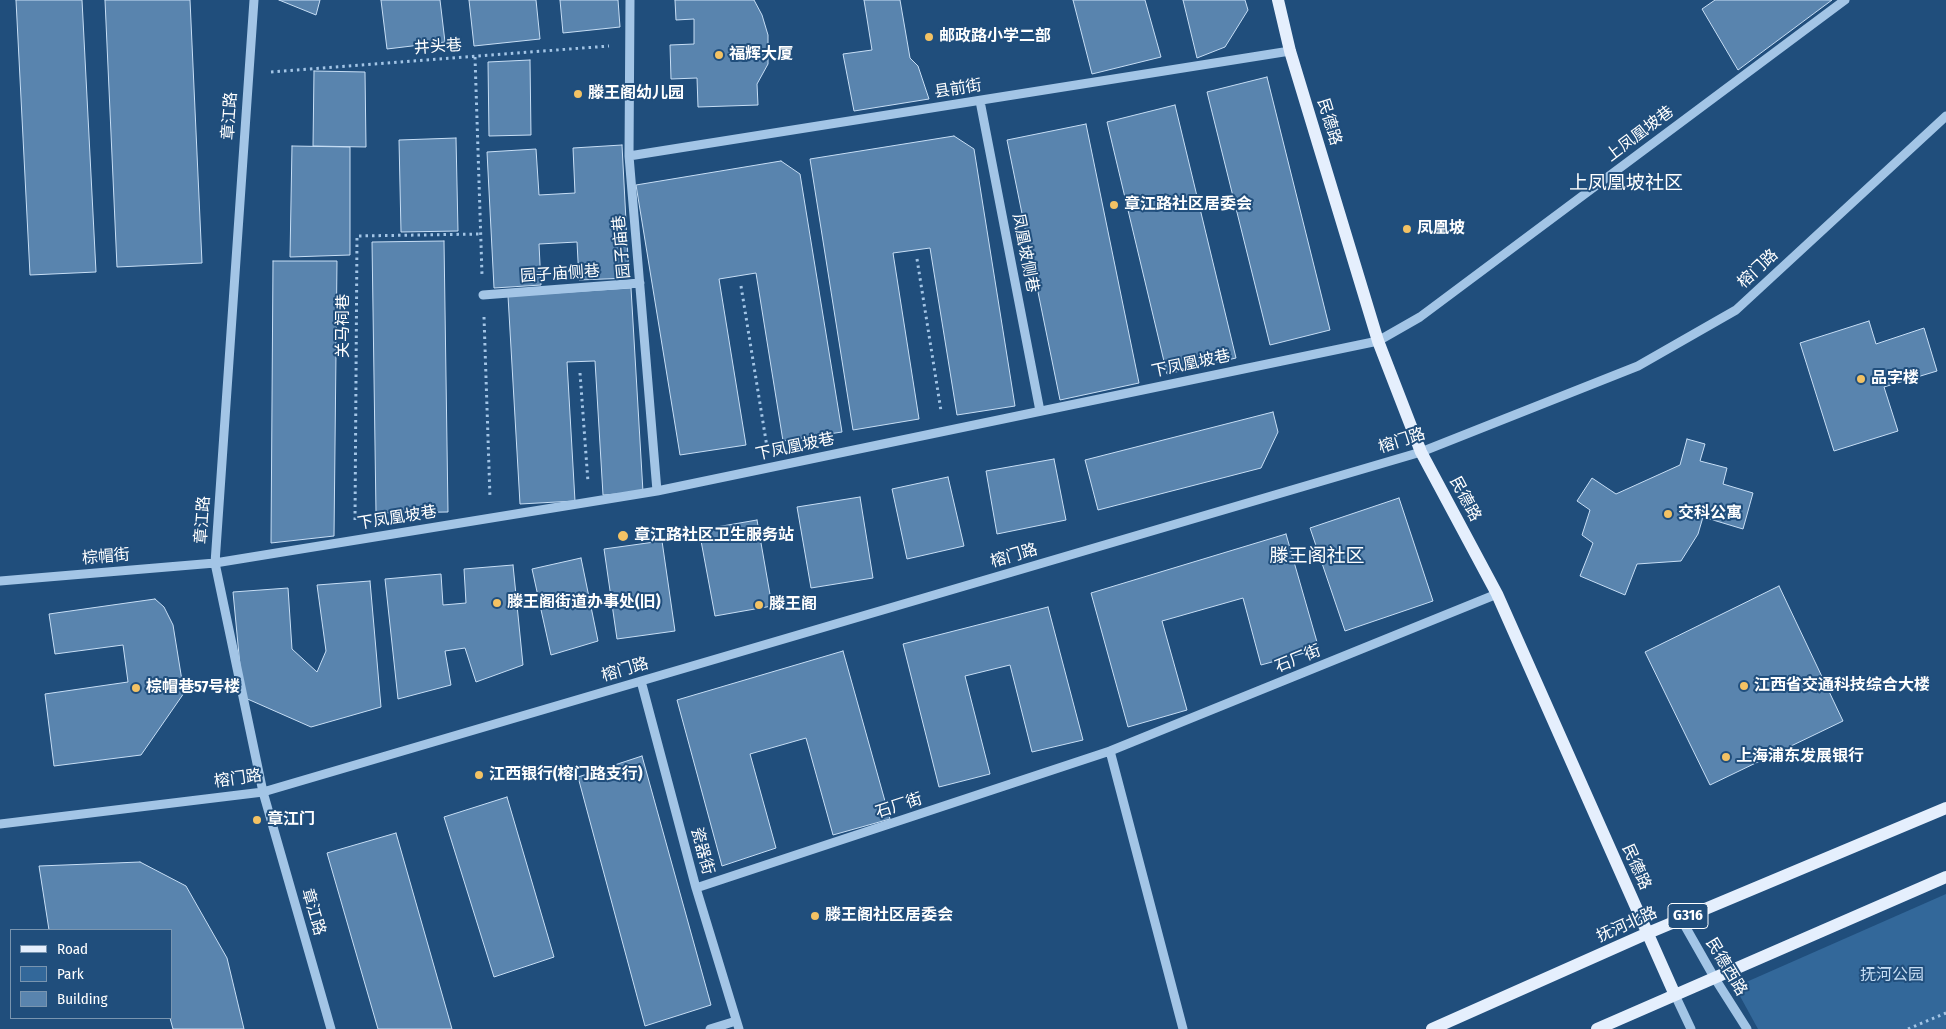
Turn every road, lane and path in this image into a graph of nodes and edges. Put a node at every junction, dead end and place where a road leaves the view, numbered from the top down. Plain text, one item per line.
1 (254, 0) edge
2 (630, 0) edge
3 (1278, 0) edge
4 (1845, 0) edge
5 (630, 45) junction
6 (1290, 51) junction
7 (248, 73) junction
8 (980, 101) junction
9 (1946, 116) edge
10 (629, 156) junction
11 (481, 234) dead end
12 (916, 259) dead end
13 (640, 284) junction
14 (741, 286) dead end
15 (483, 295) dead end
16 (1378, 341) junction
17 (580, 373) dead end
18 (1040, 411) junction
19 (944, 431) junction
20 (1421, 452) junction
21 (770, 467) junction
22 (657, 491) junction
23 (590, 502) junction
24 (355, 540) junction
25 (215, 563) junction
26 (0, 581) edge
27 (1497, 594) junction
28 (641, 680) junction
29 (1110, 752) junction
30 (263, 792) junction
31 (1946, 808) edge
32 (0, 824) edge
33 (1946, 877) edge
34 (696, 888) junction
35 (1682, 919) junction
36 (1648, 933) junction
37 (1714, 977) junction
38 (1675, 995) junction
39 (1946, 1013) edge
40 (738, 1025) edge
41 (331, 1029) edge
42 (710, 1029) edge
43 (1183, 1029) edge
44 (1432, 1029) edge
45 (1597, 1029) edge
46 (1691, 1029) edge
47 (1747, 1029) edge
48 (1908, 1029) edge

1 - 7 street, 章江路
2 - 5 street, 园子庙巷
3 - 6 main road, 民德路
4 - 16 street, 上凤凰坡巷
5 - 7 path, 井头巷
5 - 10 street, 园子庙巷
6 - 8 street, 县前街
6 - 16 main road, 民德路
7 - 25 street, 章江路
8 - 10 street, 县前街
8 - 18 street, 凤凰坡侧巷
9 - 20 street, 榕门路
10 - 13 street, 园子庙巷
11 - 24 path, 关马祠巷
12 - 19 path
13 - 15 street, 园子庙侧巷
13 - 22 street, 园子庙巷
14 - 21 path
16 - 18 street, 下凤凰坡巷
16 - 20 main road, 民德路
17 - 23 path
18 - 19 street, 下凤凰坡巷
19 - 21 street, 下凤凰坡巷
20 - 27 main road, 民德路
20 - 28 street, 榕门路
21 - 22 street, 下凤凰坡巷
22 - 23 street, 下凤凰坡巷
23 - 24 street, 下凤凰坡巷
24 - 25 street, 下凤凰坡巷
25 - 26 street, 棕帽街
25 - 30 street, 章江路
27 - 29 street, 石厂街
27 - 36 main road, 民德路
28 - 30 street, 榕门路
28 - 34 street, 瓷器街
29 - 34 street, 石厂街
29 - 43 street
30 - 32 street, 榕门路
30 - 41 street, 章江路
31 - 35 main road, 抚河北路 / G316
33 - 37 main road
34 - 40 street, 瓷器街
35 - 36 main road, 抚河北路 / G316
35 - 37 street, 民德西路
36 - 38 main road, 民德路
36 - 44 main road, 抚河北路 / G316
37 - 38 main road
37 - 47 street, 民德西路
38 - 45 main road
38 - 46 street
39 - 48 path
40 - 42 street

